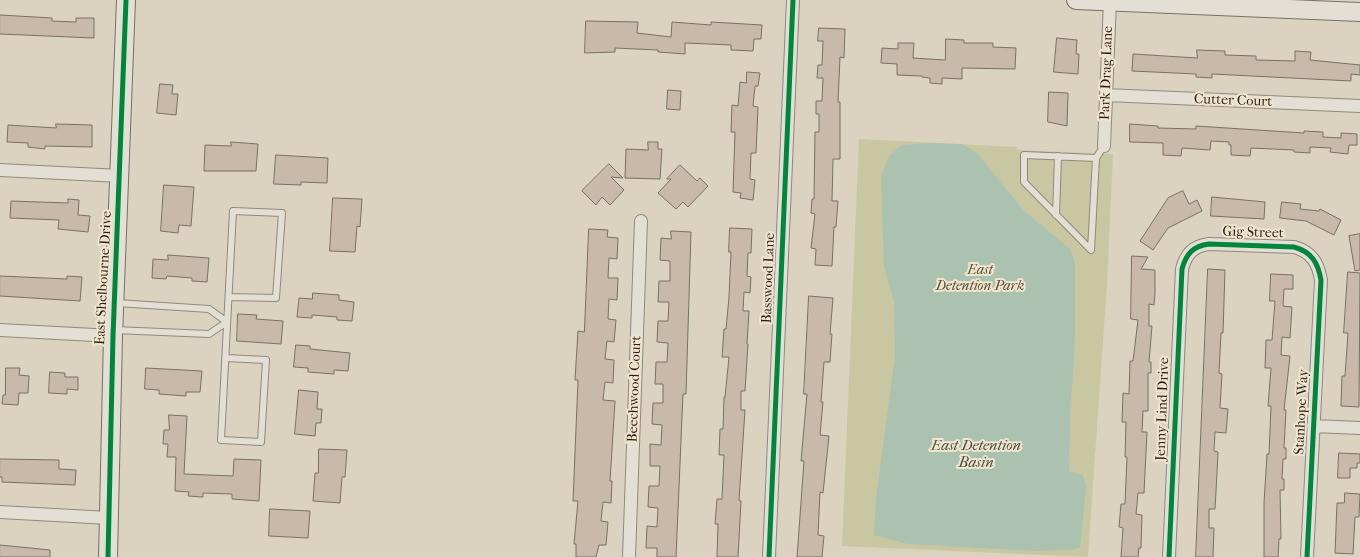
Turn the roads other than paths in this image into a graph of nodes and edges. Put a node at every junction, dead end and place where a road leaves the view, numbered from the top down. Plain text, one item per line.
1 (126, 0) edge
2 (793, 0) edge
3 (1076, 0) edge
4 (1110, 1) junction
5 (1360, 12) edge
6 (1106, 95) junction
7 (1360, 106) edge
8 (1104, 146) joint
9 (1058, 156) junction
10 (1096, 158) junction
11 (0, 170) edge
12 (120, 176) junction
13 (1056, 215) junction
14 (641, 221) dead end
15 (1184, 262) joint
16 (1319, 269) joint
17 (229, 297) junction
18 (115, 302) junction
19 (227, 322) junction
20 (0, 330) edge
21 (113, 333) junction
22 (226, 358) junction
23 (1313, 426) junction
24 (1360, 428) edge
25 (0, 512) edge
26 (109, 518) junction
27 (108, 557) edge
28 (629, 557) edge
29 (769, 557) edge
30 (1169, 557) edge
31 (1308, 557) edge

1 - 12 street, East Shelbourne Drive
2 - 29 street, Basswood Lane
3 - 4 street
4 - 5 street
4 - 6 street, Park Drag Lane
6 - 7 street, Cutter Court
6 - 8 street, Park Drag Lane
8 - 10 lane
9 - 10 lane
9 - 13 lane
9 - 13 lane
10 - 13 lane
11 - 12 street
12 - 18 street, East Shelbourne Drive
14 - 28 street, Beechwood Court
15 - 16 street, Gig Street
15 - 30 street, Jenny Lind Drive
16 - 23 street, Stanhope Way
17 - 17 lane
17 - 19 lane
18 - 19 lane
18 - 21 street, East Shelbourne Drive
19 - 21 lane
19 - 22 lane
20 - 21 street
21 - 26 street, East Shelbourne Drive
22 - 22 lane
23 - 24 street
23 - 31 street, Stanhope Way
25 - 26 street
26 - 27 street, East Shelbourne Drive

